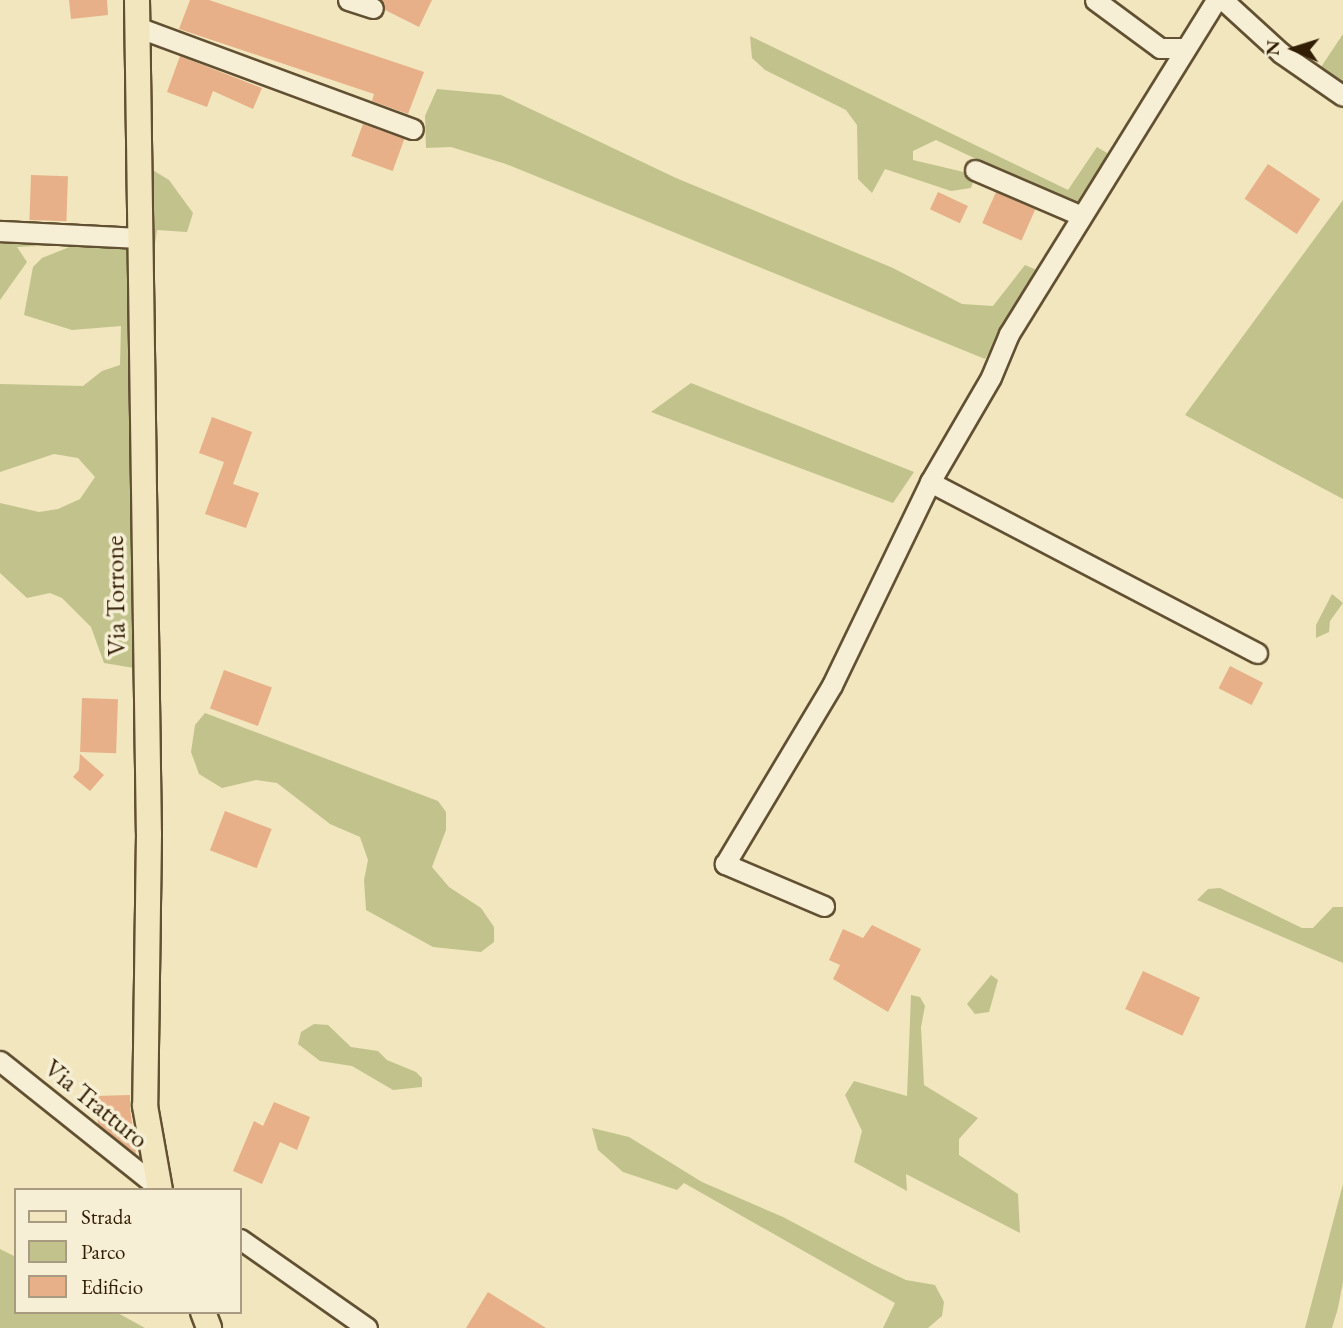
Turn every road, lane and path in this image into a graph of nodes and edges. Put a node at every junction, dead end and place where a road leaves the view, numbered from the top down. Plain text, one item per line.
1 (137, 0) edge
2 (348, 0) edge
3 (1095, 0) edge
4 (1216, 0) edge
5 (1223, 0) edge
6 (373, 8) dead end
7 (138, 27) junction
8 (1186, 48) junction
9 (1343, 96) edge
10 (413, 129) dead end
11 (975, 170) dead end
12 (1082, 216) junction
13 (0, 232) edge
14 (140, 238) junction
15 (930, 482) junction
16 (1257, 653) dead end
17 (824, 906) dead end
18 (0, 1060) edge
19 (159, 1188) edge
20 (160, 1188) edge
21 (242, 1240) edge
22 (367, 1328) edge

1 - 7 main road, Via Torrone
2 - 6 street
3 - 8 street
4 - 8 street
5 - 9 street
7 - 10 street
7 - 14 main road, Via Torrone
8 - 12 street
11 - 12 street
12 - 15 street
13 - 14 street
14 - 20 main road, Via Torrone
15 - 16 street
15 - 17 street
18 - 19 street, Via Tratturo
21 - 22 street

